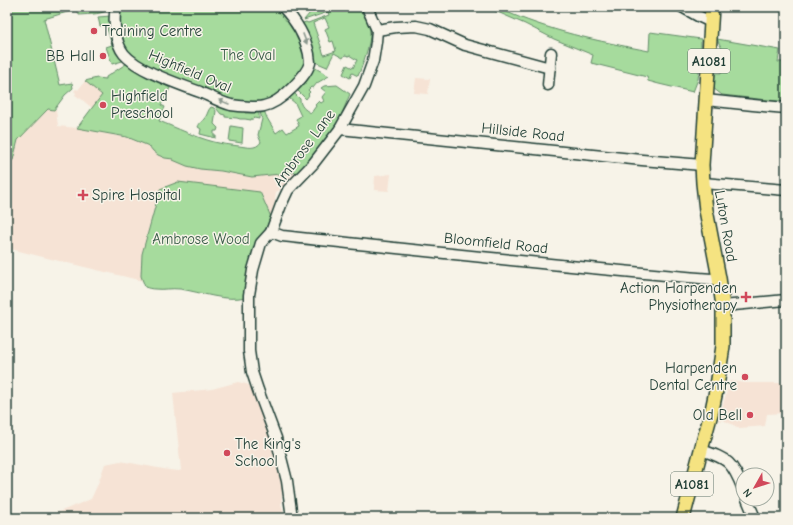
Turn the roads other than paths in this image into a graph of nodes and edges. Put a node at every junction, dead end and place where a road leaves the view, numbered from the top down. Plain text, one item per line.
1 (116, 7) edge
2 (283, 7) edge
3 (367, 7) edge
4 (682, 7) edge
5 (712, 7) edge
6 (711, 22) junction
7 (377, 30) junction
8 (551, 53) dead end
9 (550, 68) junction
10 (548, 85) dead end
11 (706, 100) junction
12 (786, 108) edge
13 (340, 129) junction
14 (702, 165) junction
15 (703, 183) junction
16 (786, 190) edge
17 (271, 232) junction
18 (719, 278) junction
19 (786, 300) edge
20 (723, 306) junction
21 (701, 450) junction
22 (735, 472) edge
23 (750, 507) edge
24 (292, 518) edge
25 (683, 518) edge
26 (755, 518) edge

2 -> 1 street, Highfield Oval
3 - 7 street, Ambrose Lane
4 - 6 street
5 - 6 main road, Luton Road / A1081
6 - 11 main road, Luton Road / A1081
7 - 9 street
7 - 13 street, Ambrose Lane
8 - 9 street
9 - 10 street
11 - 12 street
11 - 14 main road, Luton Road / A1081
13 - 14 street, Hillside Road
13 - 17 street, Ambrose Lane
14 - 15 main road, Luton Road / A1081
15 - 16 street
15 - 18 main road, Luton Road / A1081
17 - 18 street, Bloomfield Road
17 - 24 street, Ambrose Lane
18 - 20 main road, Luton Road / A1081
19 - 20 street
20 - 21 main road, Luton Road / A1081
21 - 22 street
21 - 25 main road, Luton Road / A1081
23 - 26 street

